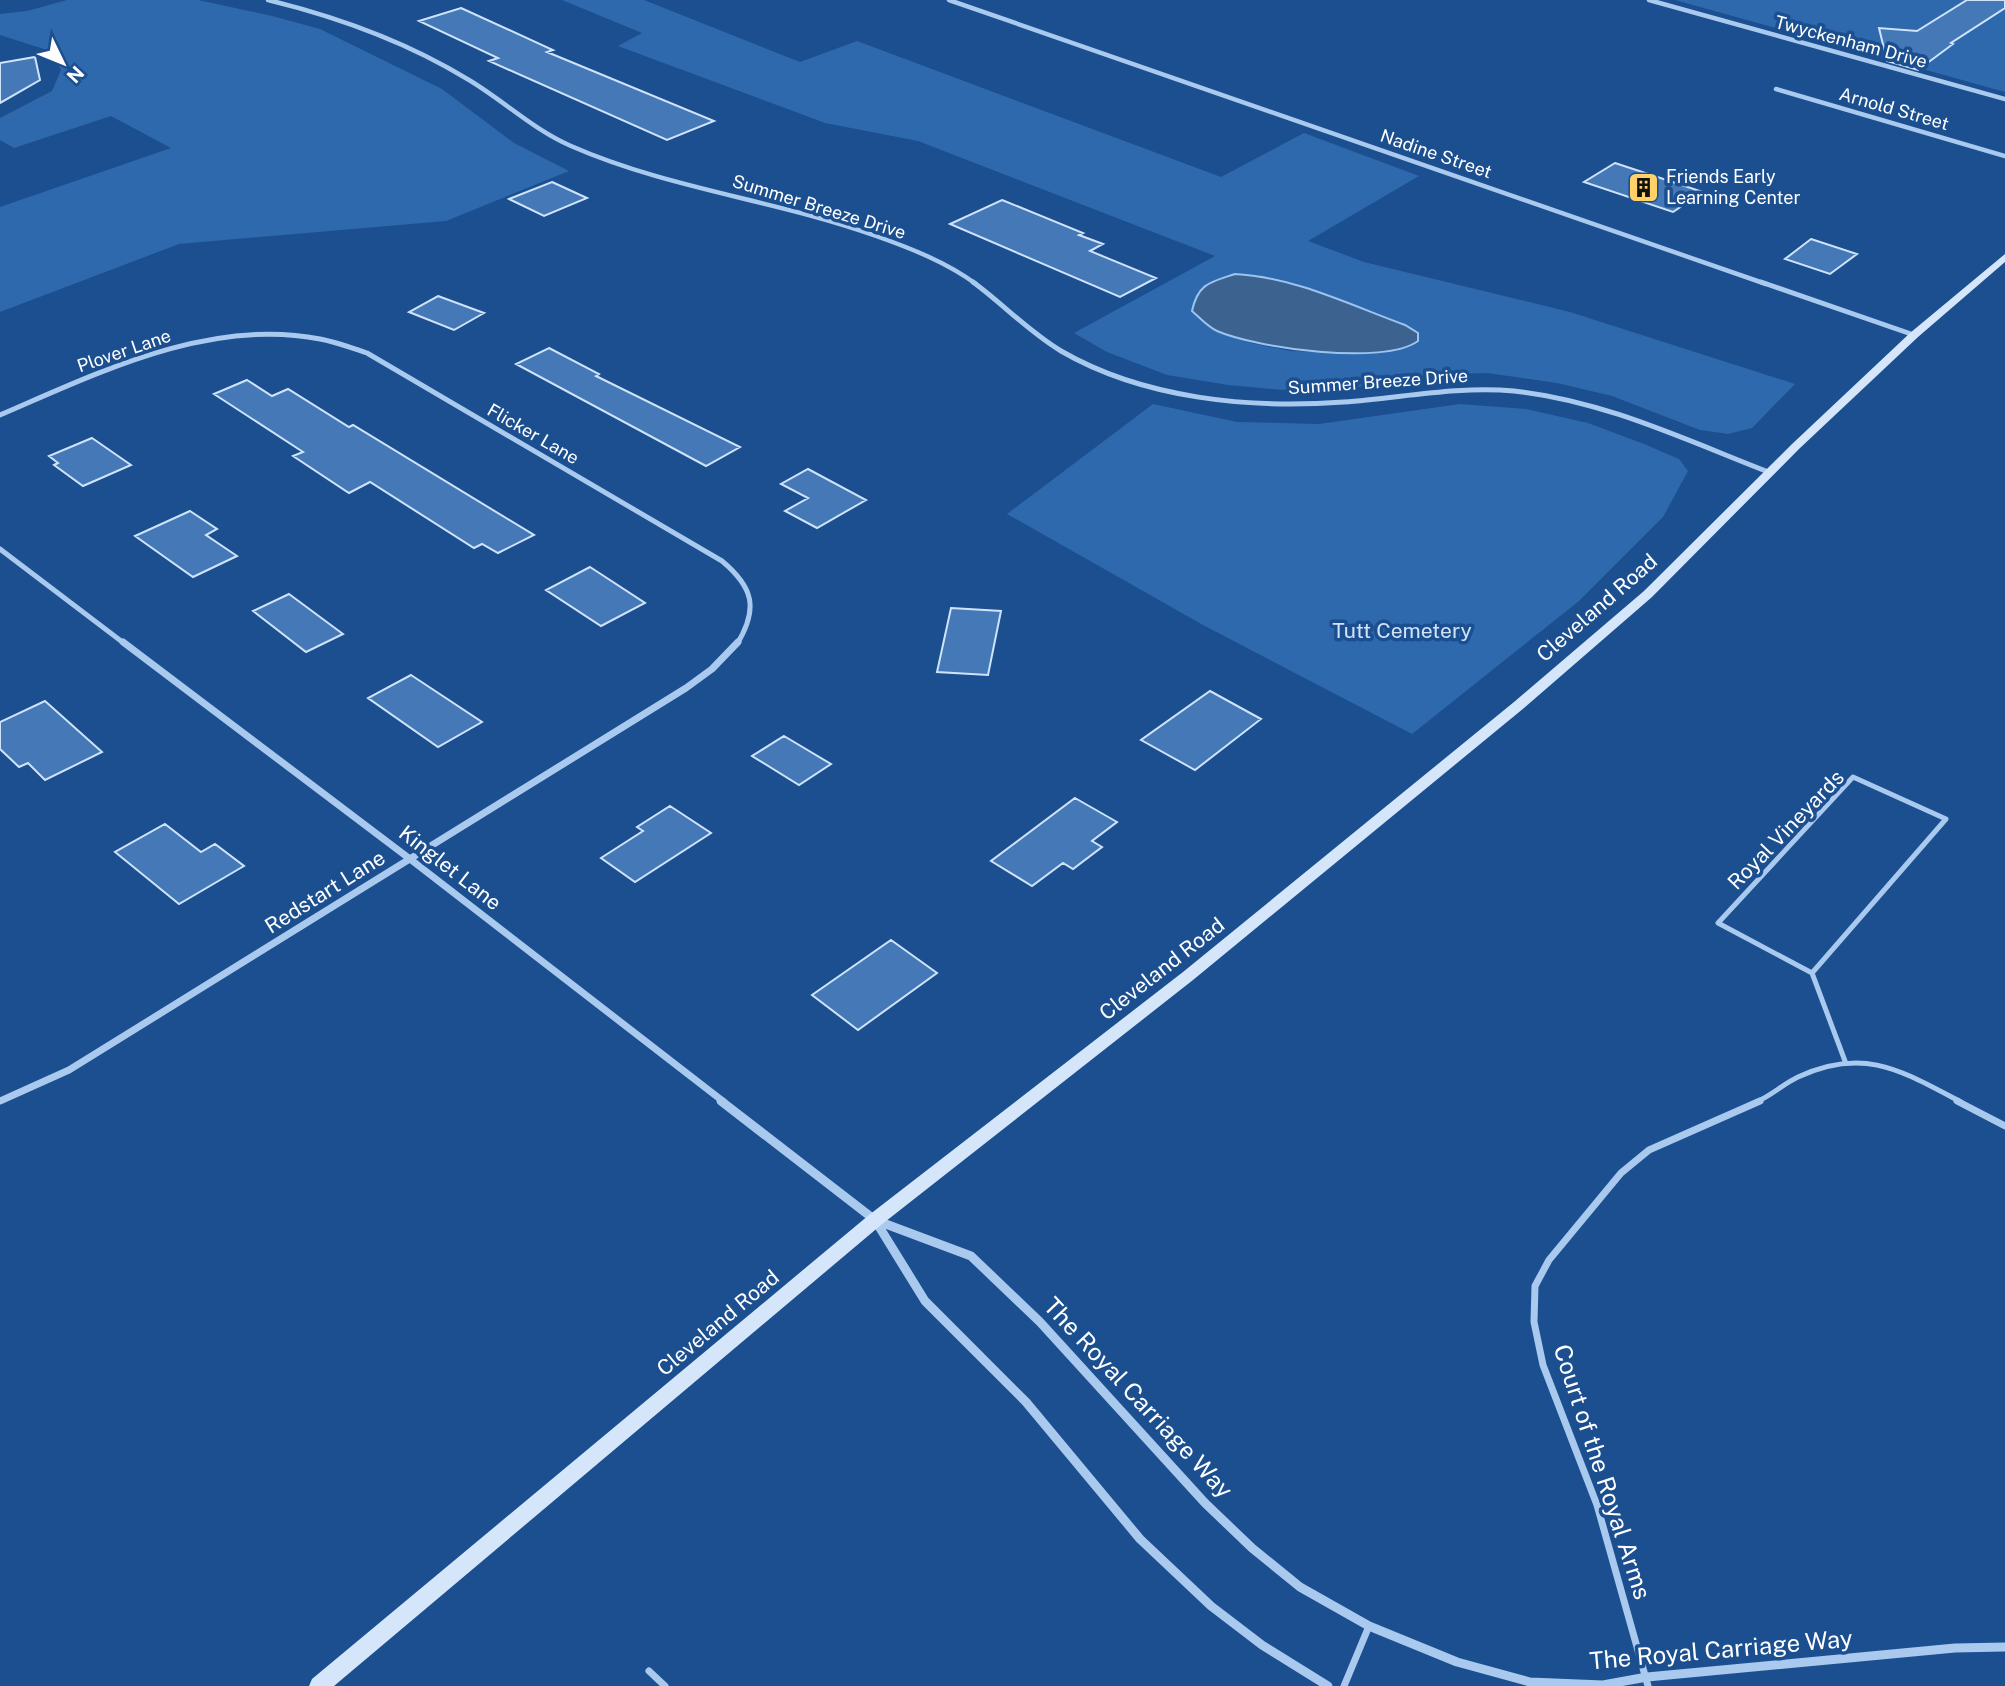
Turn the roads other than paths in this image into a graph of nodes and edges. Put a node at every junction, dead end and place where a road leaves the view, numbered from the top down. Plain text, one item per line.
1 (268, 0) edge
2 (949, 0) edge
3 (1649, 0) edge
4 (1776, 89) dead end
5 (2005, 99) edge
6 (2005, 156) edge
7 (2005, 257) edge
8 (262, 335) joint
9 (1914, 335) junction
10 (0, 415) edge
11 (1771, 473) junction
12 (0, 549) edge
13 (750, 616) joint
14 (410, 859) junction
15 (1812, 973) junction
16 (1845, 1061) junction
17 (0, 1101) edge
18 (2005, 1126) edge
19 (875, 1220) junction
20 (1369, 1626) junction
21 (2005, 1647) edge
22 (649, 1671) dead end
23 (1648, 1681) edge
24 (319, 1686) edge
25 (665, 1686) edge
26 (1328, 1686) edge
27 (1344, 1686) edge

1 - 11 street, Summer Breeze Drive
2 - 9 street, Nadine Street
3 - 5 street, Twyckenham Drive
4 - 6 street, Arnold Street
7 - 9 main road, Cleveland Road
8 - 10 street, Plover Lane
8 - 13 street, Flicker Lane
9 - 11 main road, Cleveland Road
11 - 19 main road, Cleveland Road
12 - 14 street, Kinglet Lane
13 - 14 street, Redstart Lane
14 - 17 street, Redstart Lane
14 - 19 street, Kinglet Lane
15 - 15 lane, Royal Vineyards
15 - 16 lane
16 - 18 lane
16 - 23 lane, Court of the Royal Arms
19 - 20 street, The Royal Carriage Way
19 - 24 main road, Cleveland Road
19 - 26 street
20 - 23 street, The Royal Carriage Way
20 - 27 lane
21 - 23 street, The Royal Carriage Way
22 - 25 lane

